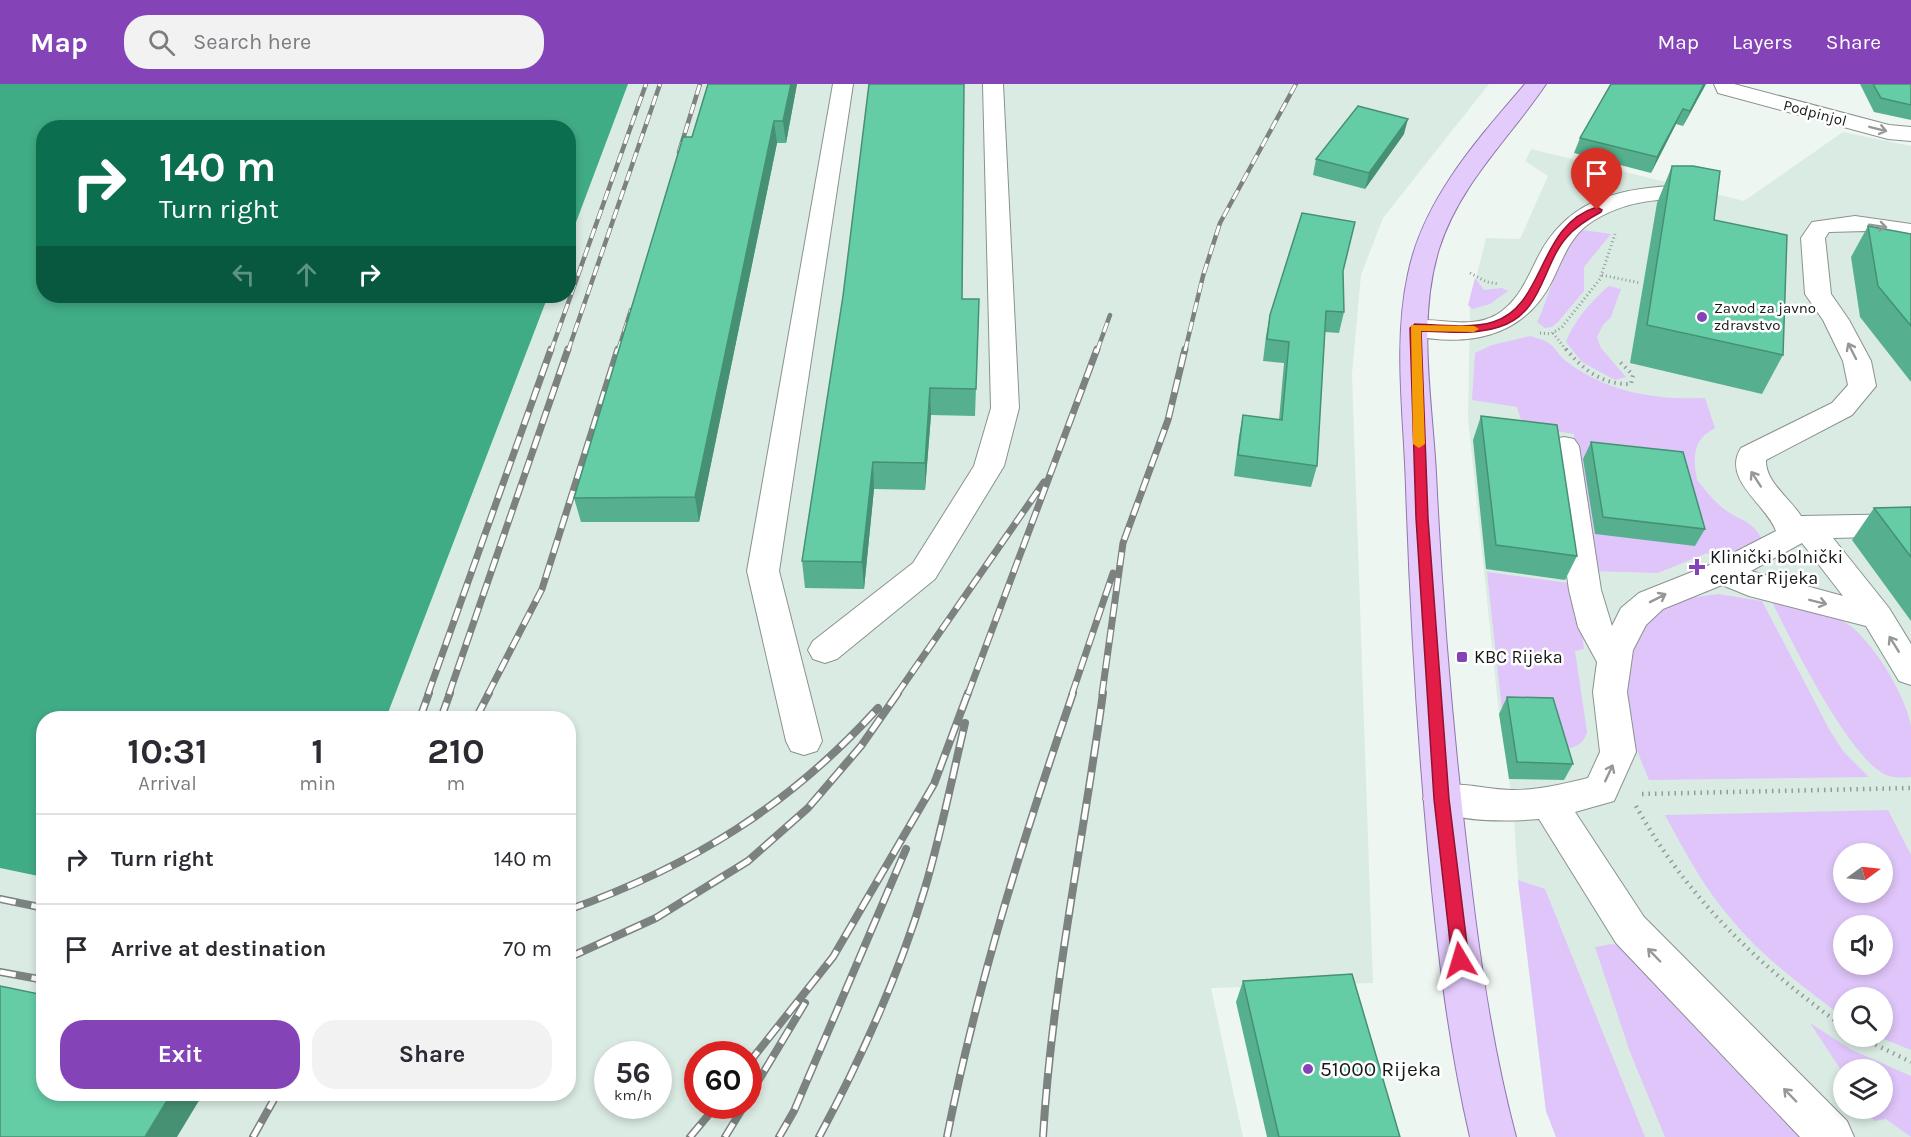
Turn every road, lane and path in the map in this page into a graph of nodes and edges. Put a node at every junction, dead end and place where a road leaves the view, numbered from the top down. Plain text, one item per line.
1 (843, 84) edge
2 (993, 84) edge
3 (1536, 84) edge
4 (1724, 84) edge
5 (1911, 134) edge
6 (1709, 200) edge
7 (1613, 229) dead end
8 (1911, 231) edge
9 (1470, 273) dead end
10 (1602, 275) junction
11 (1640, 283) dead end
12 (1506, 284) dead end
13 (1415, 328) junction
14 (1535, 333) dead end
15 (1553, 333) junction
16 (1618, 360) dead end
17 (1564, 446) dead end
18 (1911, 525) edge
19 (1799, 527) junction
20 (1722, 572) junction
21 (1876, 617) junction
22 (825, 650) dead end
23 (1614, 662) junction
24 (1911, 672) edge
25 (804, 741) dead end
26 (1911, 788) edge
27 (1654, 794) dead end
28 (1442, 799) junction
29 (1549, 803) junction
30 (1634, 803) dead end
31 (1833, 1019) edge
32 (1880, 1047) edge
33 (1911, 1062) edge
34 (1493, 1137) edge
35 (1831, 1137) edge

1 - 25 street
2 - 22 street
3 - 13 main road
4 -> 5 street, Podpinjol
6 - 13 street
7 - 10 path
19 -> 8 street
9 - 12 path
10 - 11 path
10 - 15 path
13 - 28 main road
14 - 15 path
15 - 16 path
17 - 23 street
18 - 19 street
19 - 20 street
19 - 21 street
20 -> 21 street
23 -> 20 street
24 -> 21 street
29 -> 23 street
26 - 27 path
28 - 29 street
28 - 34 main road
35 -> 29 street
30 - 31 path
32 - 33 path

